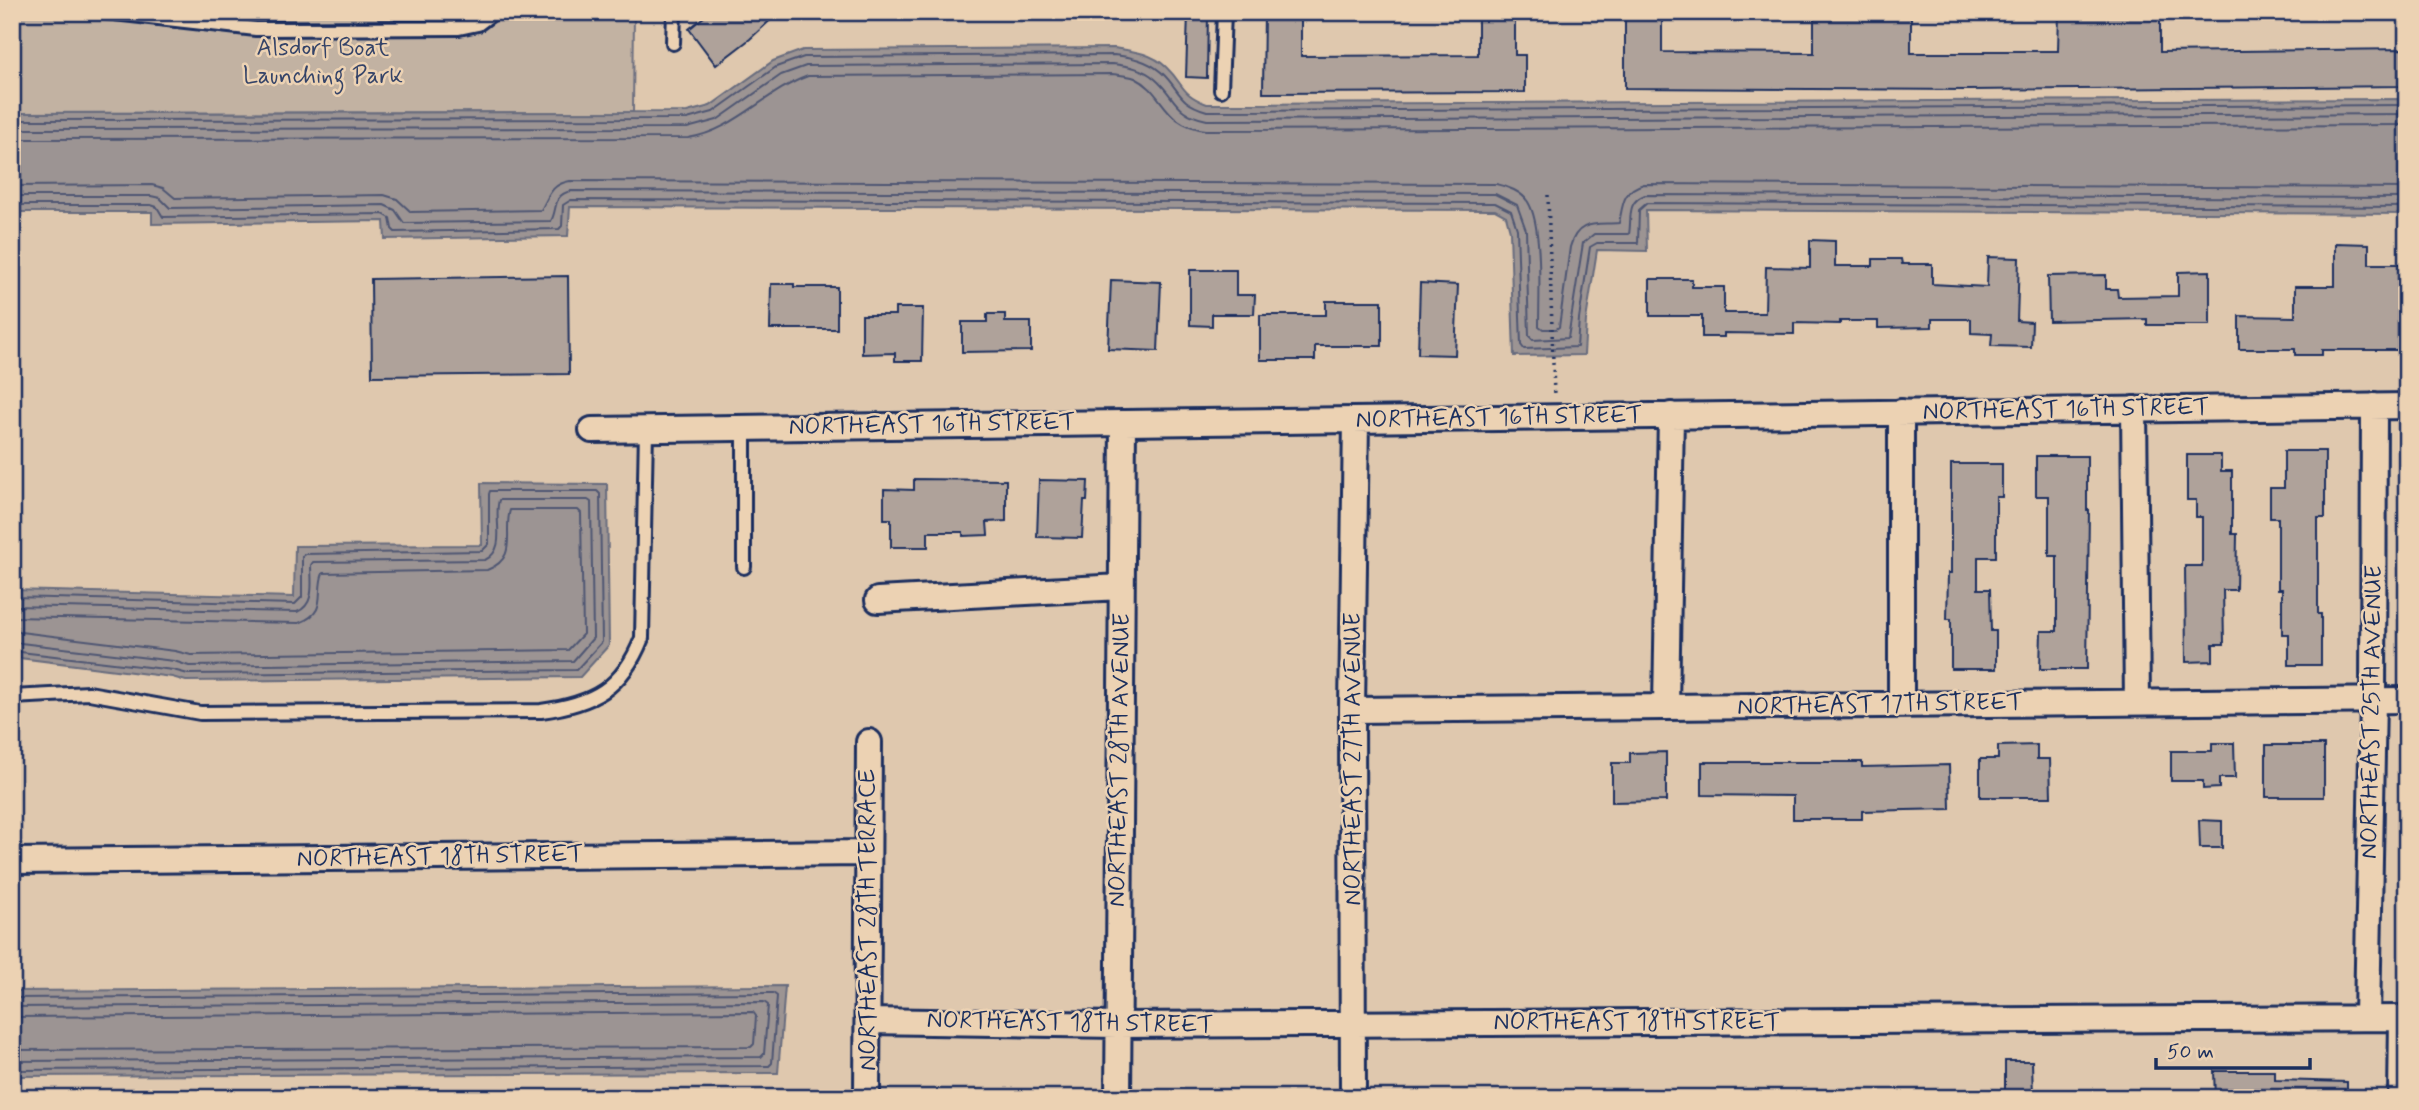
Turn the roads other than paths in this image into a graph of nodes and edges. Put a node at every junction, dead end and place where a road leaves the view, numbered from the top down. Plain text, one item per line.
1 (105, 12) edge
2 (458, 12) edge
3 (494, 12) edge
4 (674, 12) edge
5 (1224, 12) edge
6 (131, 14) edge
7 (458, 28) junction
8 (673, 43) dead end
9 (1221, 90) dead end
10 (2374, 406) junction
11 (2407, 406) edge
12 (2134, 409) junction
13 (1901, 412) junction
14 (1671, 415) junction
15 (1356, 420) junction
16 (1123, 423) junction
17 (744, 428) junction
18 (646, 429) junction
19 (592, 430) dead end
20 (744, 567) dead end
21 (1121, 587) junction
22 (878, 600) dead end
23 (12, 697) edge
24 (2373, 700) junction
25 (2407, 700) edge
26 (2137, 702) junction
27 (1901, 704) junction
28 (1666, 707) junction
29 (1352, 710) junction
30 (869, 742) dead end
31 (868, 853) junction
32 (12, 861) edge
33 (2367, 1017) junction
34 (2404, 1018) edge
35 (868, 1021) junction
36 (1352, 1024) junction
37 (1117, 1025) junction
38 (867, 1098) edge
39 (1118, 1098) edge
40 (1353, 1098) edge
41 (2401, 1098) edge

1 - 6 lane
2 - 7 lane
3 - 7 lane
4 - 8 lane
5 - 9 lane
6 - 7 lane
10 - 11 street, NORTHEAST 16TH STREET
10 - 12 street, NORTHEAST 16TH STREET
10 - 24 street, NORTHEAST 25TH AVENUE
12 - 13 street, NORTHEAST 16TH STREET
12 - 26 street
13 - 14 street, NORTHEAST 16TH STREET
13 - 27 street
14 - 15 street, NORTHEAST 16TH STREET
14 - 28 street
15 - 16 street, NORTHEAST 16TH STREET
15 - 29 street, NORTHEAST 27TH AVENUE
16 - 17 street, NORTHEAST 16TH STREET
16 - 21 street, NORTHEAST 28TH AVENUE
17 - 18 street, NORTHEAST 16TH STREET
17 - 20 lane
18 - 19 street, NORTHEAST 16TH STREET
18 - 23 lane
21 - 22 street
21 - 37 street, NORTHEAST 28TH AVENUE
24 - 25 street, NORTHEAST 17TH STREET
24 - 26 street, NORTHEAST 17TH STREET
24 - 33 street, NORTHEAST 25TH AVENUE
26 - 27 street, NORTHEAST 17TH STREET
27 - 28 street, NORTHEAST 17TH STREET
28 - 29 street, NORTHEAST 17TH STREET
29 - 36 street, NORTHEAST 27TH AVENUE
30 - 31 street, NORTHEAST 28TH TERRACE
31 - 32 street, NORTHEAST 18TH STREET
31 - 35 street, NORTHEAST 28TH TERRACE
33 - 34 street, NORTHEAST 18TH STREET
33 - 36 street, NORTHEAST 18TH STREET
34 - 41 street
35 - 37 street, NORTHEAST 18TH STREET
35 - 38 street, NORTHEAST 28TH TERRACE
36 - 37 street, NORTHEAST 18TH STREET
36 - 40 street, NORTHEAST 27TH AVENUE
37 - 39 street, NORTHEAST 28TH AVENUE

